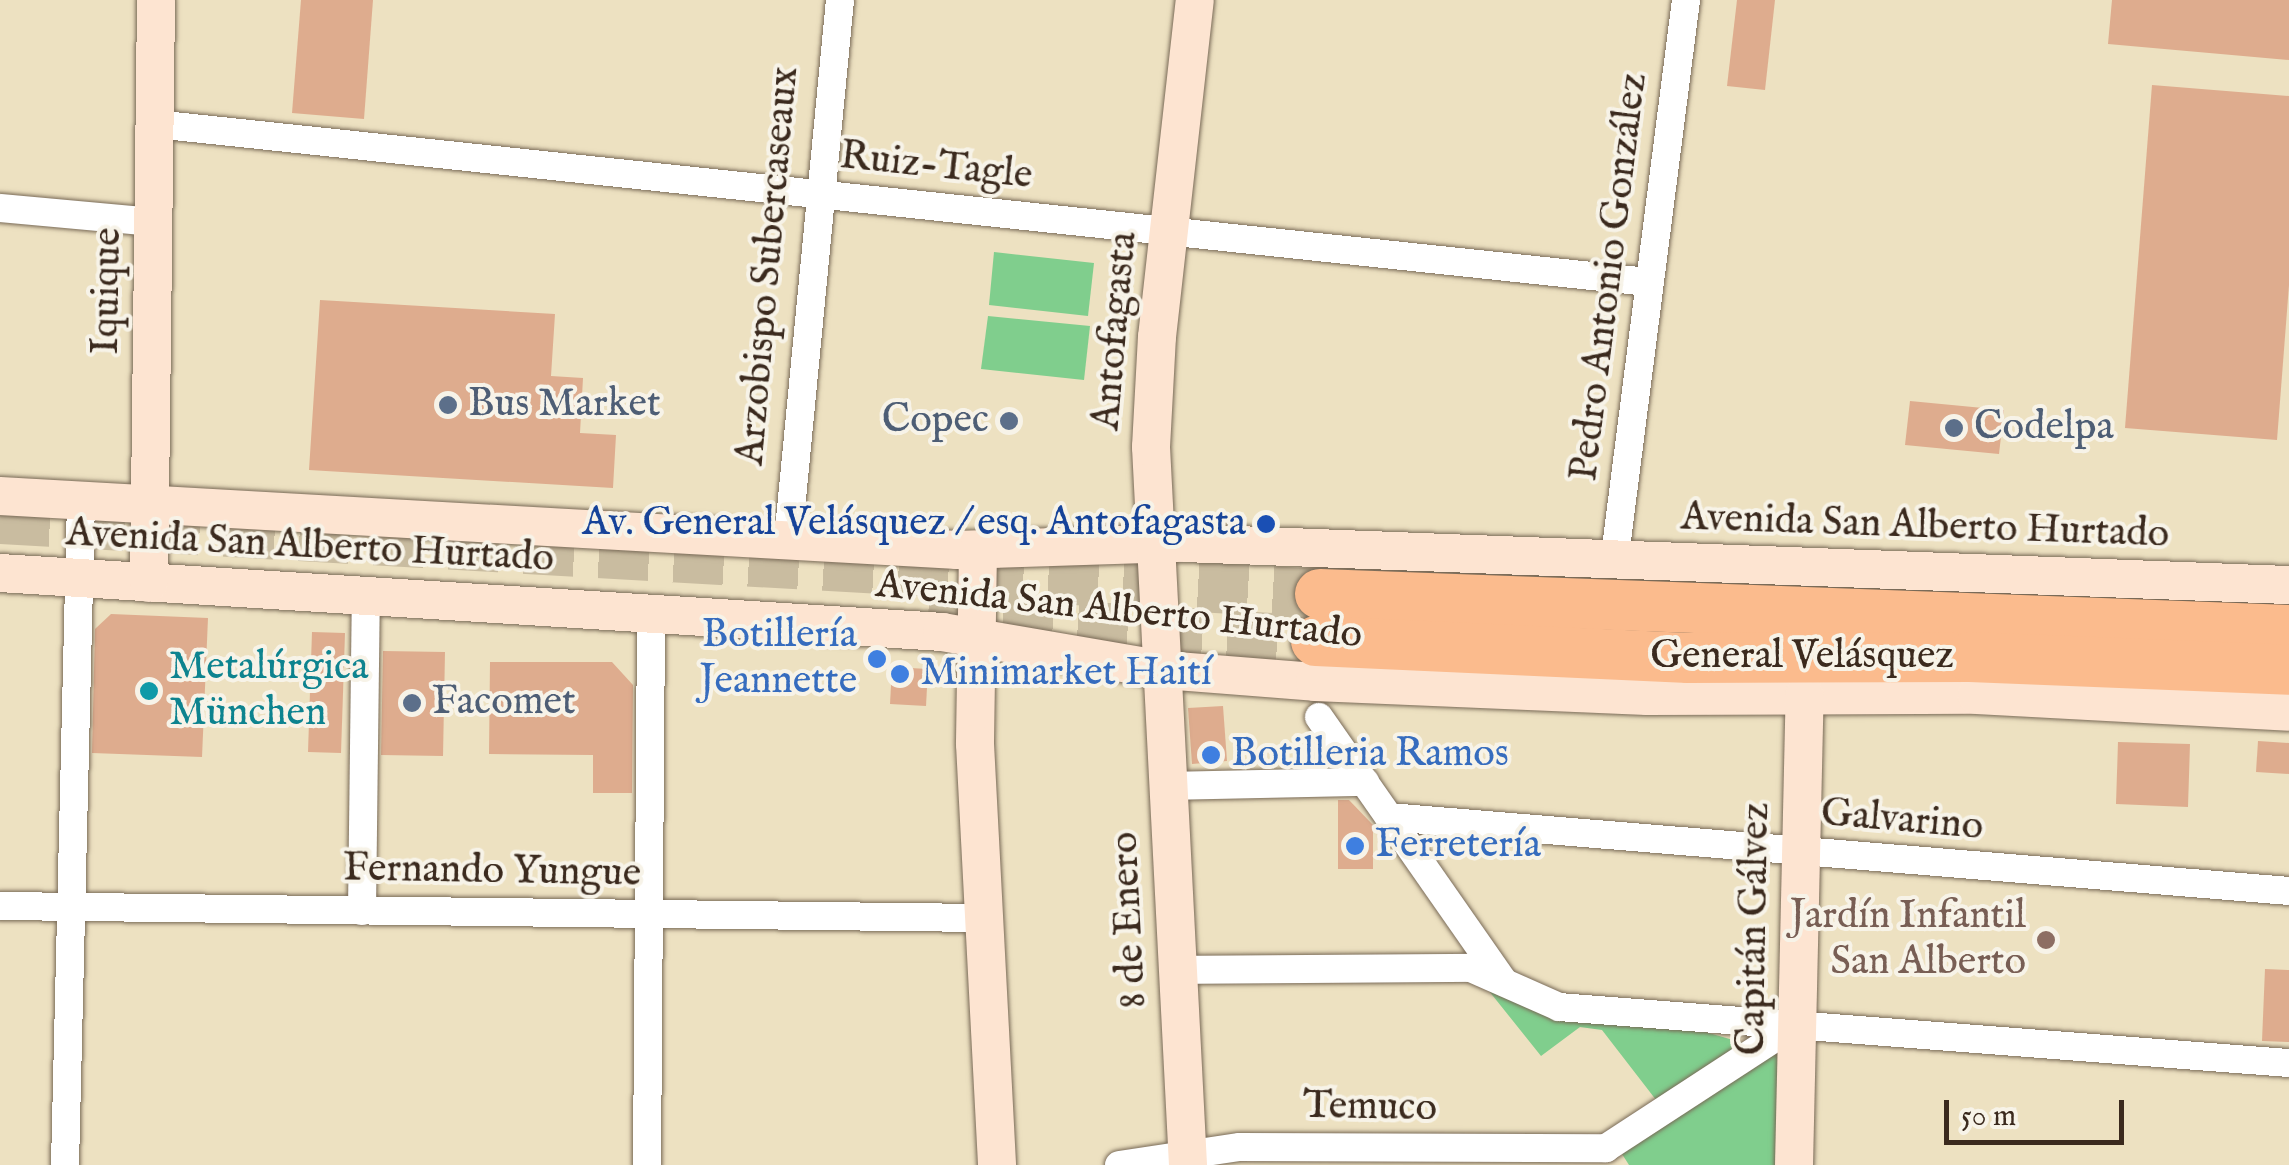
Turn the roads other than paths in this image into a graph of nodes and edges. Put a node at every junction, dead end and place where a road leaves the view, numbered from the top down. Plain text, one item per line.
1 (156, 0) edge
2 (840, 0) edge
3 (1195, 0) edge
4 (1686, 0) edge
5 (154, 124) junction
6 (821, 195) junction
7 (0, 208) edge
8 (154, 222) junction
9 (1170, 232) junction
10 (1649, 282) junction
11 (1152, 478) junction
12 (0, 496) edge
13 (81, 499) junction
14 (150, 501) junction
15 (788, 540) junction
16 (1158, 543) junction
17 (1113, 546) junction
18 (978, 550) junction
19 (1614, 563) junction
20 (0, 574) edge
21 (78, 578) junction
22 (148, 583) junction
23 (2289, 585) edge
24 (366, 596) junction
25 (651, 614) junction
26 (2289, 630) edge
27 (972, 635) junction
28 (1164, 670) junction
29 (2289, 670) edge
30 (1805, 695) junction
31 (2289, 712) edge
32 (1320, 717) dead end
33 (1365, 782) junction
34 (1168, 786) junction
35 (1389, 817) junction
36 (1802, 853) junction
37 (2289, 892) edge
38 (0, 906) edge
39 (71, 907) junction
40 (362, 910) junction
41 (650, 914) junction
42 (983, 918) junction
43 (1176, 970) junction
44 (1503, 981) junction
45 (1798, 1023) junction
46 (2289, 1062) edge
47 (1188, 1160) edge
48 (65, 1165) edge
49 (648, 1165) edge
50 (997, 1165) edge
51 (1119, 1165) edge
52 (1794, 1165) edge

1 - 5 main road, Iquique
2 - 6 street, Arzobispo Subercaseaux
3 - 9 main road, Antofagasta
4 - 10 street, Pedro Antonio González
5 - 6 street, Ruiz-Tagle
5 - 8 main road, Iquique
6 - 9 street, Ruiz-Tagle
6 - 15 street, Arzobispo Subercaseaux
7 - 8 street
8 - 14 main road, Iquique
9 - 10 street, Ruiz-Tagle
9 - 11 main road, Antofagasta
10 - 19 street, Pedro Antonio González
11 - 16 main road, Antofagasta
11 - 17 main road
12 - 13 main road, Avenida San Alberto Hurtado
13 - 14 main road, Avenida San Alberto Hurtado
13 - 21 street
14 - 15 main road, Avenida San Alberto Hurtado
14 - 22 main road, Iquique
15 - 18 main road, Avenida San Alberto Hurtado
16 - 17 main road, Avenida San Alberto Hurtado
16 - 19 main road, Avenida San Alberto Hurtado
16 - 28 main road, Antofagasta
17 - 18 main road, Avenida San Alberto Hurtado
18 - 27 main road
19 - 23 main road, Avenida San Alberto Hurtado
20 - 21 main road, Avenida San Alberto Hurtado
21 - 22 main road, Avenida San Alberto Hurtado
21 - 39 street
22 - 24 main road, Avenida San Alberto Hurtado
24 - 25 main road, Avenida San Alberto Hurtado
24 - 40 street
25 - 27 main road, Avenida San Alberto Hurtado
25 - 41 street
26 - 29 highway, General Velásquez
27 - 28 main road, Avenida San Alberto Hurtado
27 - 42 main road
28 - 30 main road, Avenida San Alberto Hurtado
28 - 34 main road, 8 de Enero
30 - 31 main road, Avenida San Alberto Hurtado
30 - 36 main road, Capitán Gálvez
32 - 33 street
33 - 34 street
33 - 35 street
34 - 43 main road, 8 de Enero
35 - 36 street, Galvarino
35 - 44 street
36 - 37 street, Galvarino
36 - 45 main road, Capitán Gálvez
38 - 39 street, Fernando Yungue
39 - 40 street, Fernando Yungue
39 - 48 street
40 - 41 street, Fernando Yungue
41 - 42 street, Fernando Yungue
41 - 49 street
42 - 50 main road
43 - 44 street
43 - 47 main road, 8 de Enero
44 - 45 street
45 - 46 street
45 - 47 street, Temuco
45 - 52 main road, Capitán Gálvez
47 - 51 street, Temuco

